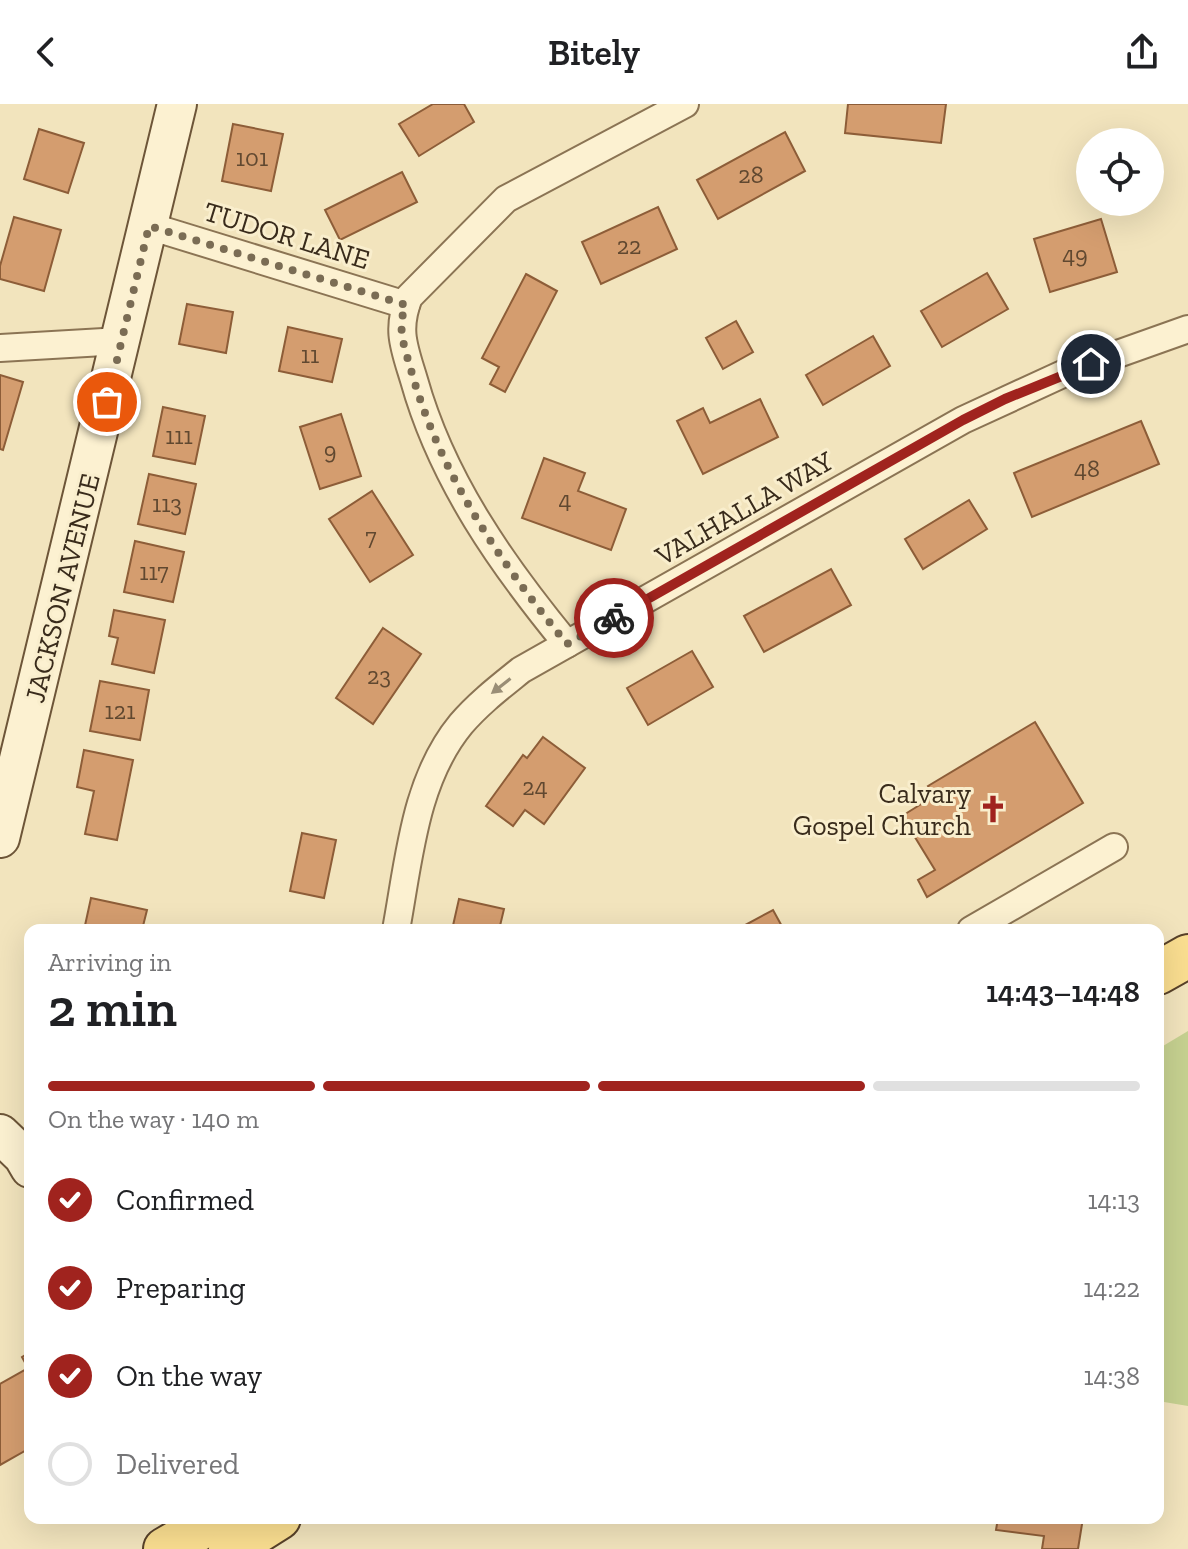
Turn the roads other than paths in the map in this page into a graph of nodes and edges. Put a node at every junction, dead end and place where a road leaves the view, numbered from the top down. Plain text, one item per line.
1 (177, 104) edge
2 (685, 104) edge
3 (149, 226) junction
4 (406, 305) junction
5 (1188, 329) edge
6 (121, 341) junction
7 (0, 348) edge
8 (567, 644) junction
9 (3, 816) edge
10 (1114, 847) dead end
11 (397, 924) edge
12 (981, 924) edge
13 (1188, 956) edge
14 (1164, 970) edge
15 (0, 1134) edge
16 (24, 1158) edge
17 (208, 1524) edge
18 (165, 1549) edge

1 - 3 street, JACKSON AVENUE
2 - 4 street
3 - 4 street, TUDOR LANE
3 - 6 street, JACKSON AVENUE
4 - 8 street
5 - 8 street, VALHALLA WAY
6 - 7 street
6 - 9 street, JACKSON AVENUE
8 -> 11 street, VALHALLA WAY
10 - 12 street
13 - 14 main road
15 - 16 street
17 - 18 main road

